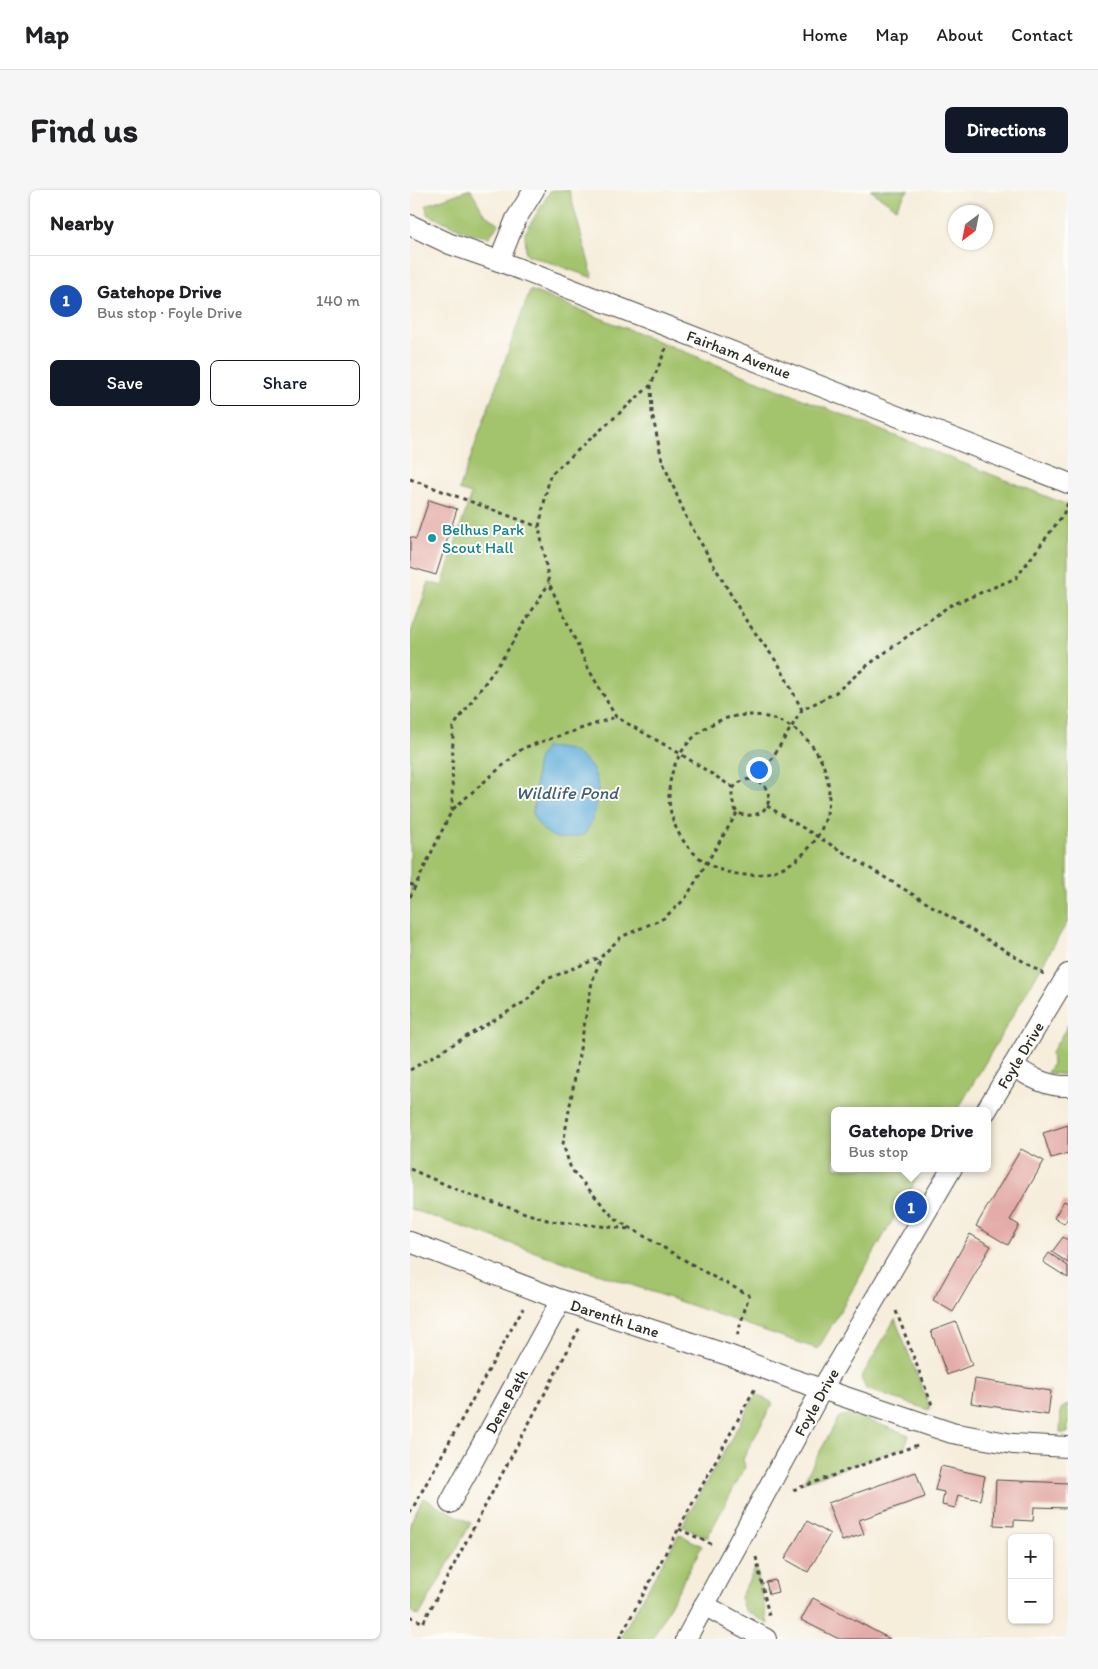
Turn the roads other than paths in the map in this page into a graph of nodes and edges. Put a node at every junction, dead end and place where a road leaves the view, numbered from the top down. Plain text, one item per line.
1 (534, 190) edge
2 (410, 225) edge
3 (499, 261) junction
4 (1068, 483) edge
5 (1065, 980) edge
6 (1013, 1066) junction
7 (1068, 1086) edge
8 (988, 1107) edge
9 (950, 1172) edge
10 (410, 1242) edge
11 (561, 1300) junction
12 (822, 1389) junction
13 (1068, 1447) edge
14 (450, 1502) dead end
15 (704, 1605) junction
16 (768, 1630) edge
17 (686, 1639) edge

1 - 3 street
2 - 3 street, Fairham Avenue
3 - 4 street, Fairham Avenue
5 - 6 street, Foyle Drive
6 - 7 street
6 - 8 street, Foyle Drive
9 - 12 street, Foyle Drive
10 - 11 street, Darenth Lane
11 - 12 street, Darenth Lane
11 - 14 street, Dene Path
12 - 13 street, Darenth Lane
12 - 15 street, Foyle Drive
15 - 16 street
15 - 17 street, Foyle Drive

